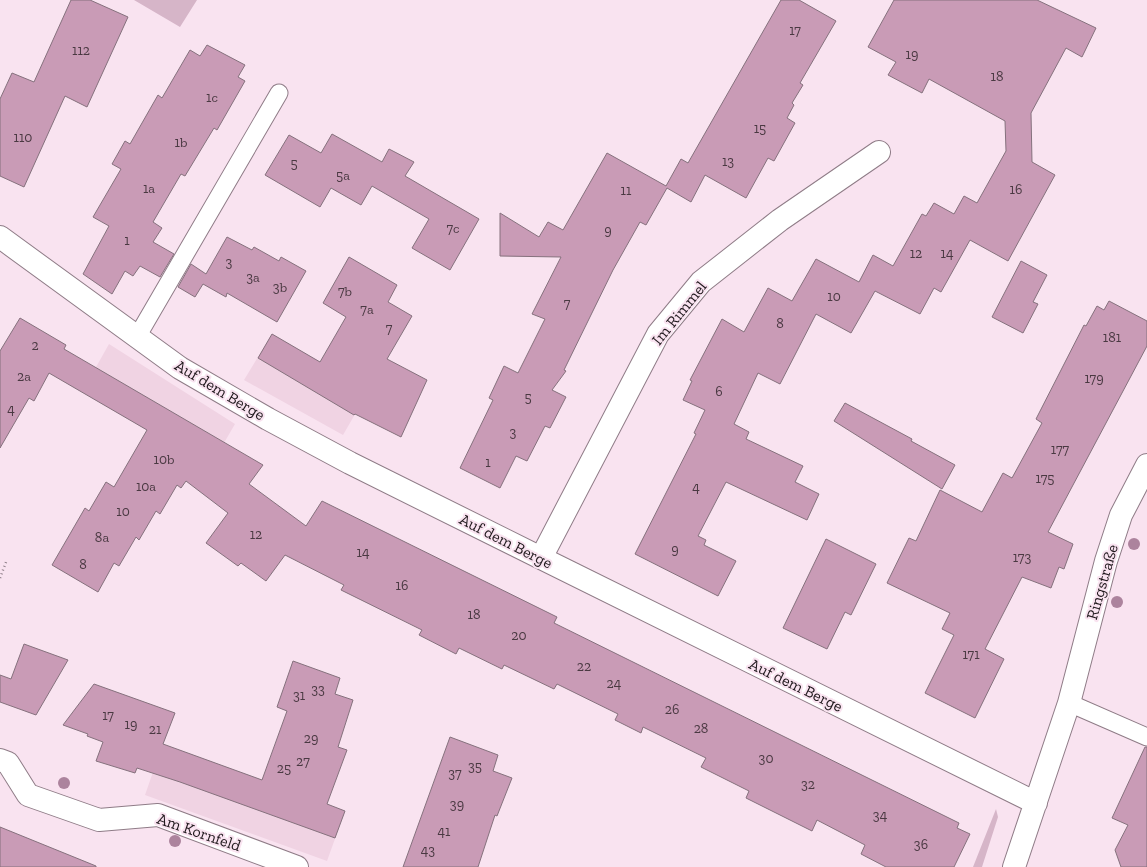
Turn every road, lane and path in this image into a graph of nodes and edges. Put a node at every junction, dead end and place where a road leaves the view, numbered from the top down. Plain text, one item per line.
1 (279, 93) dead end
2 (879, 152) dead end
3 (0, 237) edge
4 (138, 337) junction
5 (1147, 465) edge
6 (541, 558) junction
7 (6, 562) dead end
8 (0, 578) edge
9 (1069, 703) junction
10 (1147, 738) edge
11 (0, 760) edge
12 (1036, 803) junction
13 (297, 867) edge
14 (1014, 867) edge

1 - 4 lane
2 - 6 street, Im Rimmel
3 - 4 street, Auf dem Berge
4 - 6 street, Auf dem Berge
5 - 9 street, Ringstraße
6 - 12 street, Auf dem Berge
7 - 8 path
9 - 10 lane
9 - 12 street, Ringstraße
11 - 13 street, Am Kornfeld
12 - 14 street, Ringstraße

